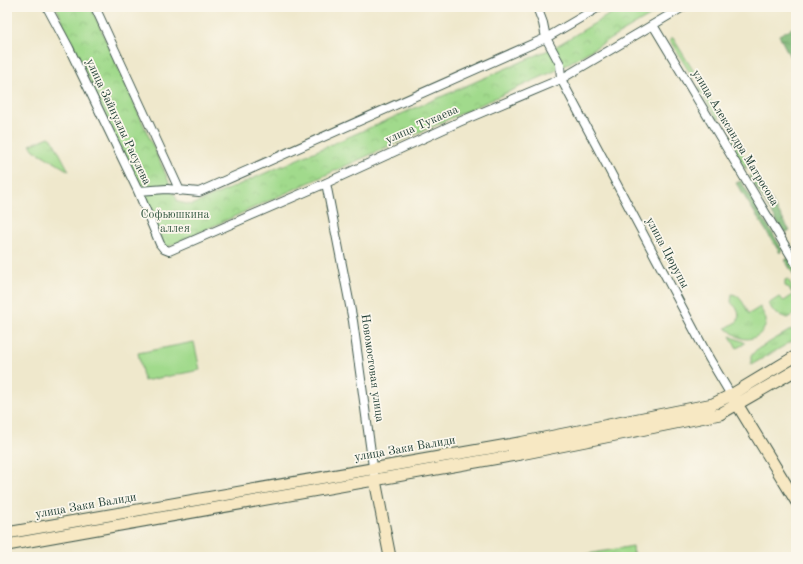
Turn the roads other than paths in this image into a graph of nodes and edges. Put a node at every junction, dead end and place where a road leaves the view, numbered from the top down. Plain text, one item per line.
1 (47, 7) edge
2 (95, 7) edge
3 (537, 7) edge
4 (599, 7) edge
5 (683, 7) edge
6 (653, 25) junction
7 (546, 38) junction
8 (561, 79) junction
9 (326, 183) junction
10 (138, 191) junction
11 (180, 191) junction
12 (164, 249) joint
13 (796, 264) edge
14 (796, 356) edge
15 (796, 370) edge
16 (731, 395) junction
17 (738, 405) junction
18 (373, 468) junction
19 (375, 480) junction
20 (796, 501) edge
21 (7, 533) edge
22 (7, 545) edge
23 (390, 557) edge

1 - 10 street, улица Зайнуллы Расулева
2 - 11 street
3 - 7 street, улица Цюрупы
4 - 7 street
5 - 6 street, улица Тукаева
6 - 8 street, улица Тукаева
6 - 13 street, улица Александра Матросова
7 - 8 street, улица Цюрупы
7 - 11 street
8 - 9 street, улица Тукаева
8 - 16 street, улица Цюрупы
9 - 12 street, улица Тукаева
9 - 18 street, Новомостовая улица
10 - 11 street
10 - 12 street, улица Зайнуллы Расулева
14 - 16 main road, улица Заки Валиди
15 - 17 main road, улица Заки Валиди
16 - 17 main road, улица Цюрупы
16 - 18 main road, улица Заки Валиди
17 - 19 main road, улица Заки Валиди
17 - 20 main road, улица Цюрупы
18 - 19 street, Новомостовая улица
18 - 21 main road, улица Заки Валиди
19 - 22 main road, улица Заки Валиди
19 - 23 main road, Новомостовая улица

